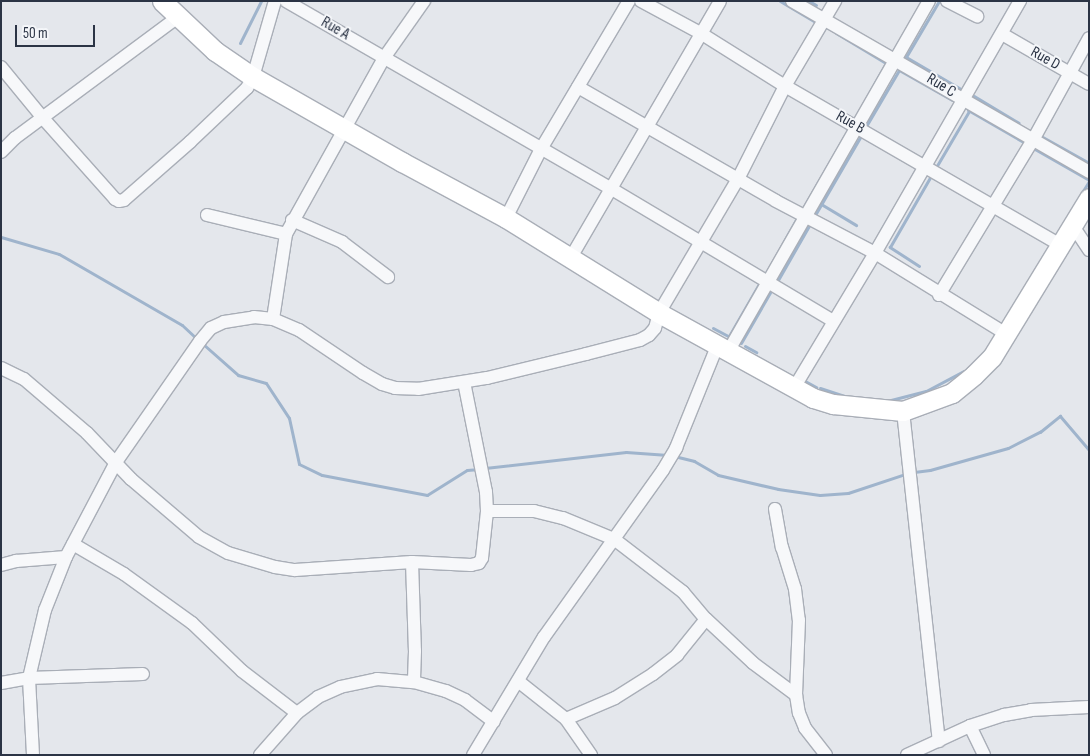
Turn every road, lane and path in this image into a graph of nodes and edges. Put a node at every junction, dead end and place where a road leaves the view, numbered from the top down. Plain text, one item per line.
1 (162, 1) edge
2 (275, 1) edge
3 (286, 1) edge
4 (424, 1) edge
5 (629, 1) edge
6 (641, 1) edge
7 (720, 1) edge
8 (792, 1) edge
9 (835, 1) edge
10 (929, 1) edge
11 (948, 1) edge
12 (1020, 1) edge
13 (977, 16) dead end
14 (178, 18) junction
15 (824, 20) junction
16 (702, 34) junction
17 (1002, 34) junction
18 (1089, 38) edge
19 (384, 58) junction
20 (895, 59) junction
21 (1, 67) edge
22 (1070, 73) junction
23 (253, 77) junction
24 (1089, 84) edge
25 (785, 86) junction
26 (578, 87) junction
27 (964, 100) junction
28 (42, 117) junction
29 (650, 126) junction
30 (856, 126) junction
31 (345, 129) junction
32 (1033, 140) junction
33 (541, 149) junction
34 (1, 152) edge
35 (926, 166) junction
36 (1089, 172) edge
37 (738, 179) junction
38 (610, 188) junction
39 (1089, 198) edge
40 (993, 205) junction
41 (207, 215) dead end
42 (804, 216) junction
43 (506, 218) junction
44 (292, 220) junction
45 (1073, 226) junction
46 (286, 234) junction
47 (702, 242) junction
48 (1060, 245) junction
49 (1089, 250) edge
50 (875, 254) junction
51 (570, 259) junction
52 (388, 277) dead end
53 (767, 281) junction
54 (939, 294) junction
55 (659, 312) junction
56 (273, 319) junction
57 (833, 321) junction
58 (1006, 334) junction
59 (724, 347) junction
60 (1, 368) edge
61 (464, 382) junction
62 (794, 388) junction
63 (903, 411) junction
64 (116, 462) junction
65 (775, 509) dead end
66 (487, 511) junction
67 (614, 539) junction
68 (73, 544) junction
69 (66, 557) junction
70 (412, 562) junction
71 (1, 565) edge
72 (706, 619) junction
73 (143, 674) dead end
74 (30, 678) junction
75 (518, 681) junction
76 (414, 682) junction
77 (1, 683) edge
78 (796, 695) junction
79 (1089, 707) edge
80 (297, 713) junction
81 (566, 719) junction
82 (494, 722) junction
83 (970, 726) junction
84 (939, 741) junction
85 (33, 755) edge
86 (260, 755) edge
87 (474, 755) edge
88 (591, 755) edge
89 (826, 755) edge
90 (907, 755) edge
91 (984, 755) edge

1 - 14 main road
2 - 23 street
3 - 19 street, Rue A
4 - 19 street
5 - 26 street
6 - 16 street, Rue B
7 - 16 street
8 - 15 street, Rue C
9 - 15 street
10 - 20 street
11 - 13 street
12 - 17 street
14 - 23 main road
14 - 28 street
15 - 20 street, Rue C
15 - 25 street
16 - 25 street, Rue B
16 - 29 street
17 - 22 street, Rue D
17 - 27 street
18 - 22 street
19 - 31 street
19 - 33 street, Rue A
20 - 27 street, Rue C
20 - 30 street
21 - 28 street
22 - 24 street, Rue D
22 - 32 street
23 - 28 street
23 - 31 main road
25 - 30 street, Rue B
25 - 37 street
26 - 29 street
26 - 33 street
27 - 32 street, Rue C
27 - 35 street
28 - 34 street
29 - 37 street
29 - 38 street
30 - 35 street, Rue B
30 - 42 street
31 - 43 main road
31 - 44 street
32 - 36 street, Rue C
32 - 40 street
33 - 38 street, Rue A
33 - 43 street
35 - 40 street, Rue B
35 - 50 street
37 - 42 street
37 - 47 street
38 - 47 street, Rue A
38 - 51 street
39 - 45 main road
40 - 48 street, Rue B
40 - 54 street
41 - 46 street
42 - 50 street
42 - 53 street
43 - 51 main road
44 - 46 street
44 - 52 street
45 - 48 main road
45 - 49 street
46 - 56 street
47 - 53 street, Rue A
47 - 55 street
48 - 58 main road
50 - 54 street
50 - 57 street
51 - 55 main road
53 - 57 street, Rue A
53 - 59 street
54 - 58 street
55 - 59 main road
55 - 61 street
56 - 61 street
56 - 64 street
57 - 62 street
58 - 63 main road
59 - 62 main road
59 - 67 street
60 - 64 street
61 - 66 street
62 - 63 main road
63 - 84 street
64 - 68 street
64 - 70 street
65 - 78 street
66 - 67 street
66 - 70 street
67 - 72 street
67 - 75 street
68 - 69 street
68 - 80 street
69 - 71 street
69 - 74 street
70 - 76 street
72 - 78 street
72 - 81 street
73 - 74 street
74 - 77 street
74 - 85 street
75 - 81 street
75 - 82 street
76 - 80 street
76 - 82 street
78 - 89 street
79 - 83 street
80 - 86 street
81 - 88 street
82 - 87 street
83 - 84 street
83 - 91 street
84 - 90 street

